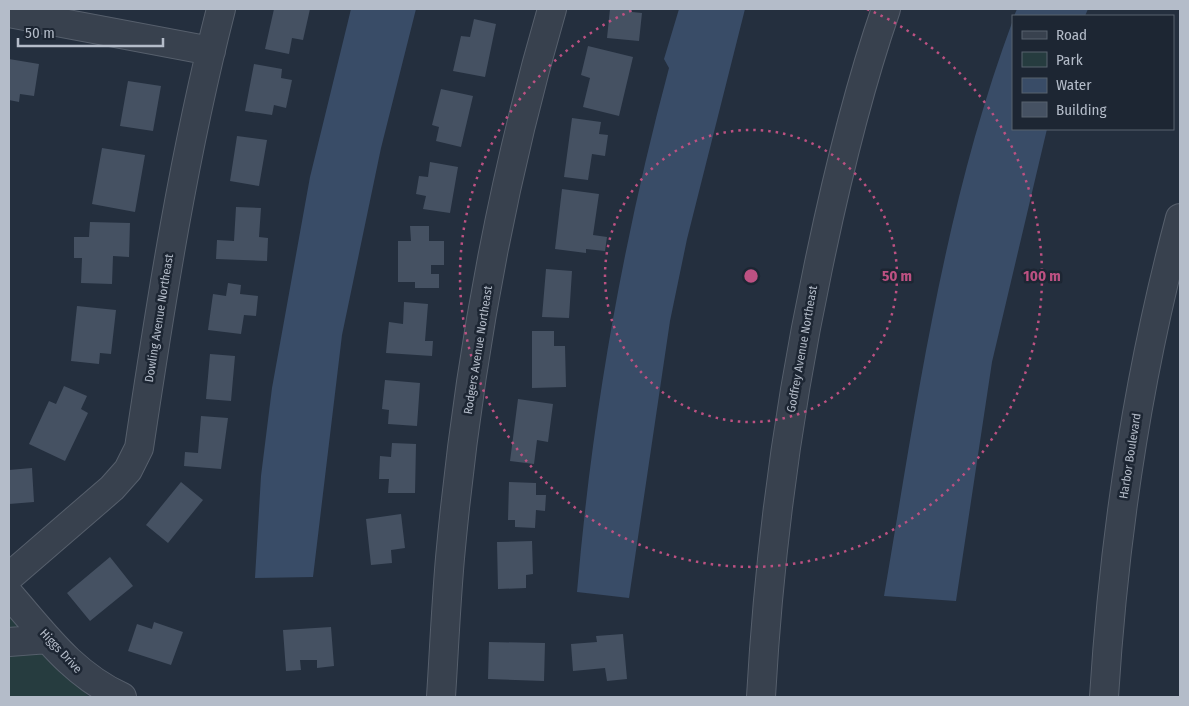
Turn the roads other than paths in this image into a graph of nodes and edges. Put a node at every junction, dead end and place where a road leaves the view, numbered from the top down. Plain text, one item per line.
1 (221, 9) edge
2 (552, 9) edge
3 (886, 9) edge
4 (9, 13) edge
5 (210, 51) junction
6 (1180, 218) edge
7 (9, 577) edge
8 (9, 594) edge
9 (48, 639) junction
10 (9, 642) edge
11 (122, 697) edge
12 (442, 697) edge
13 (761, 697) edge
14 (1104, 697) edge

1 - 5 street, Dowling Avenue Northeast
2 - 12 street, Rodgers Avenue Northeast
3 - 13 street, Godfrey Avenue Northeast
4 - 5 street
5 - 7 street, Dowling Avenue Northeast
6 - 14 street, Harbor Boulevard
8 - 9 street, Higgs Drive
9 - 10 street
9 - 11 street, Higgs Drive

